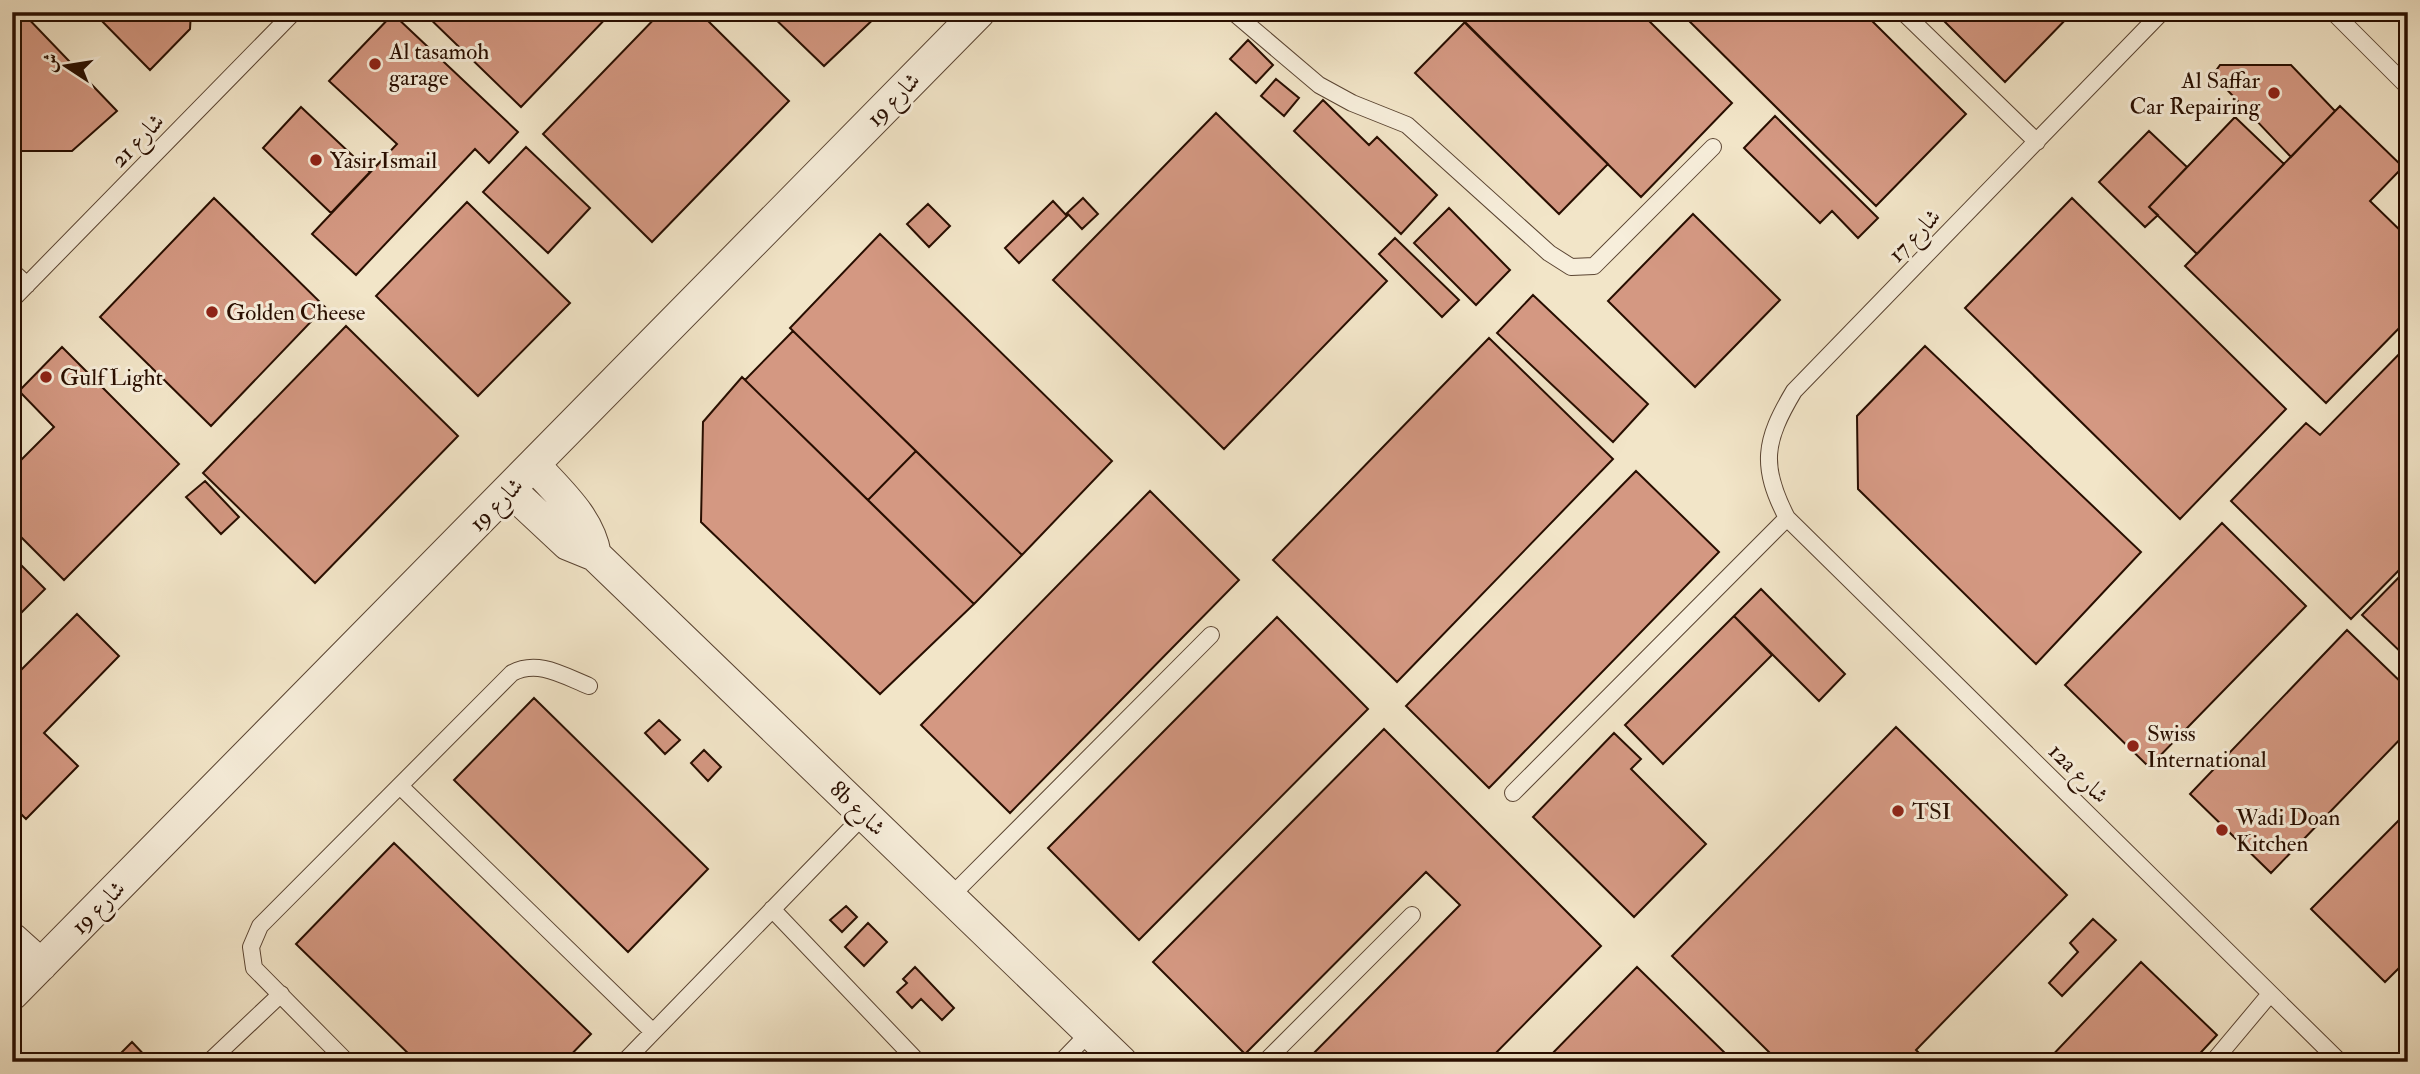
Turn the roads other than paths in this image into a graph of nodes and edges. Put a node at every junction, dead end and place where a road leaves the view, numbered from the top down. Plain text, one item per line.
1 (979, 12) edge
2 (1233, 12) edge
3 (1903, 12) edge
4 (2162, 12) edge
5 (2333, 12) edge
6 (292, 13) edge
7 (2408, 87) edge
8 (2037, 142) junction
9 (1713, 147) dead end
10 (12, 271) edge
11 (27, 285) junction
12 (12, 300) edge
13 (534, 465) junction
14 (510, 490) junction
15 (1787, 518) junction
16 (595, 555) junction
17 (1211, 635) dead end
18 (589, 686) dead end
19 (400, 786) junction
20 (1513, 793) dead end
21 (864, 815) junction
22 (950, 897) junction
23 (772, 909) junction
24 (1412, 915) dead end
25 (12, 939) edge
26 (22, 979) edge
27 (2270, 993) junction
28 (281, 994) junction
29 (653, 1031) junction
30 (1090, 1032) junction
31 (209, 1062) edge
32 (347, 1062) edge
33 (624, 1062) edge
34 (918, 1062) edge
35 (1061, 1062) edge
36 (1121, 1062) edge
37 (1265, 1062) edge
38 (2213, 1062) edge
39 (2340, 1062) edge

1 - 13 street, شارع 19
2 - 9 lane
3 - 8 lane
4 - 8 lane, شارع 17
5 - 7 lane
6 - 11 lane, شارع 21
8 - 15 lane, شارع 17
10 - 11 lane
11 - 12 lane, شارع 21
13 - 14 street, شارع 19
13 - 16 street, 8b شارع
14 - 16 street, 8b شارع
14 - 26 street, شارع 19
15 - 20 lane
15 - 27 lane, 12a شارع
16 - 21 street, 8b شارع
17 - 22 lane
18 - 19 lane
19 - 28 lane
19 - 29 lane
21 - 22 street, 8b شارع
21 - 23 lane
22 - 30 street, 8b شارع
23 - 29 lane
23 - 34 lane
24 - 37 lane
25 - 26 street
27 - 38 lane
27 - 39 lane, 12a شارع
28 - 31 lane
28 - 32 lane
29 - 33 lane
30 - 35 lane
30 - 36 street, 8b شارع

